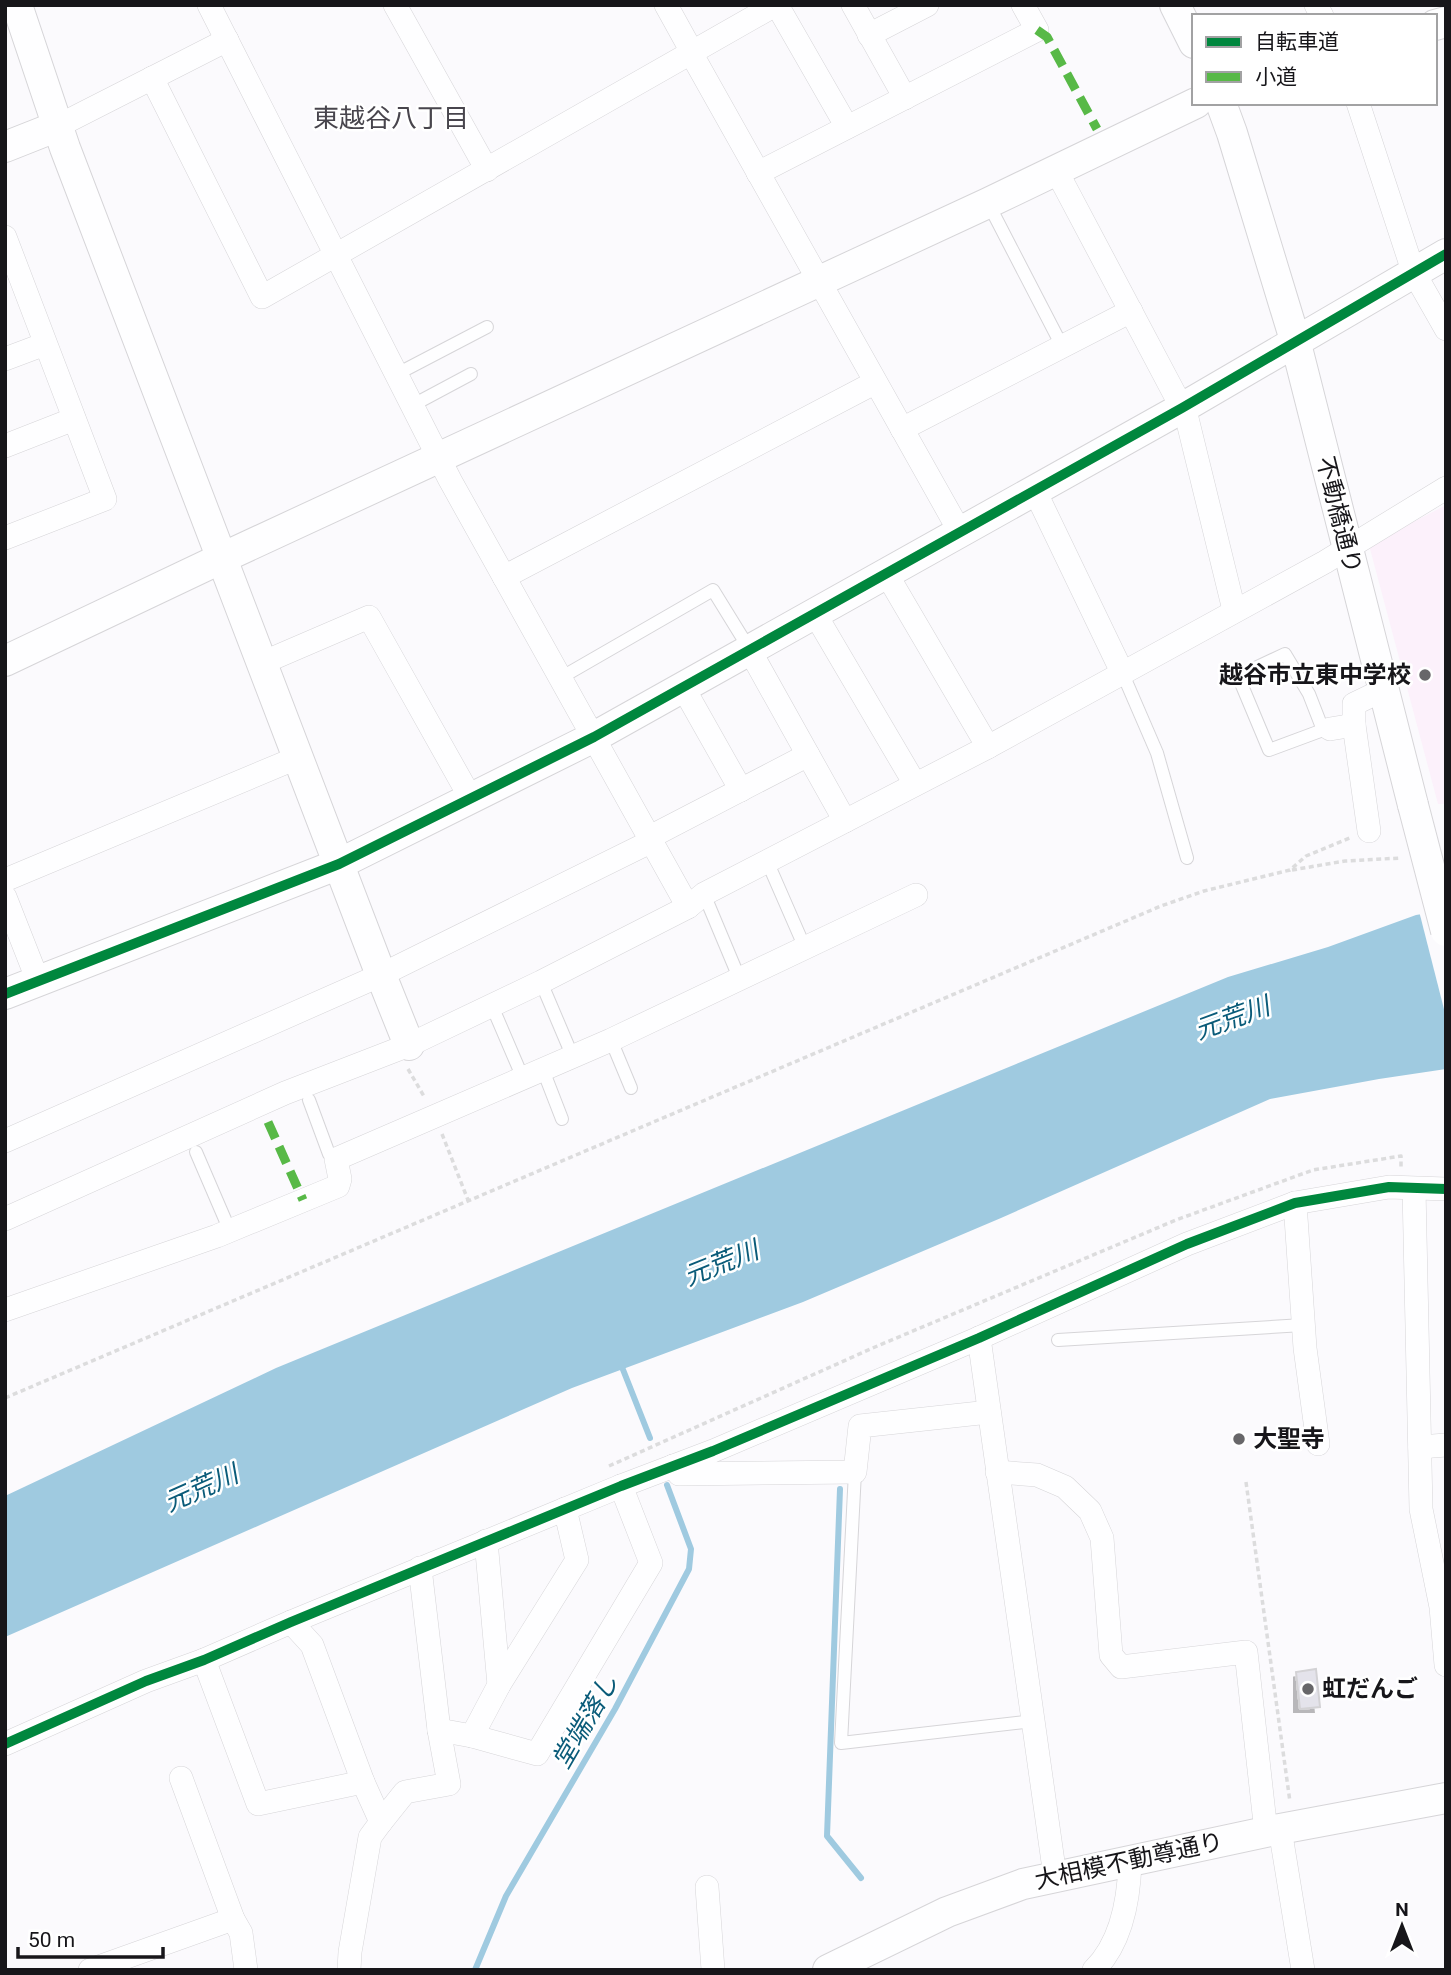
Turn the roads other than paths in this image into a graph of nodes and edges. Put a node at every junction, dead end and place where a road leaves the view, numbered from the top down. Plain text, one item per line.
1 (17, 5) edge
2 (209, 5) edge
3 (395, 5) edge
4 (666, 5) edge
5 (776, 5) edge
6 (853, 5) edge
7 (927, 5) edge
8 (1023, 5) edge
9 (1175, 5) edge
10 (869, 35) junction
11 (1192, 39) edge
12 (227, 40) junction
13 (691, 52) junction
14 (152, 78) junction
15 (905, 98) junction
16 (1192, 105) edge
17 (1221, 105) edge
18 (1359, 105) edge
19 (58, 126) junction
20 (847, 127) junction
21 (5, 147) edge
22 (487, 170) junction
23 (1056, 170) junction
24 (758, 173) junction
25 (988, 203) junction
26 (5, 237) edge
27 (1446, 254) edge
28 (336, 256) junction
29 (11, 268) edge
30 (1413, 271) junction
31 (818, 280) junction
32 (1131, 311) junction
33 (487, 327) dead end
34 (1446, 329) edge
35 (1295, 340) junction
36 (45, 344) junction
37 (1062, 346) junction
38 (5, 359) edge
39 (397, 374) junction
40 (471, 374) dead end
41 (874, 383) junction
42 (413, 405) junction
43 (1183, 407) junction
44 (74, 419) junction
45 (901, 429) junction
46 (5, 446) edge
47 (439, 457) junction
48 (1446, 488) edge
49 (1034, 489) junction
50 (960, 532) junction
51 (5, 538) edge
52 (1347, 547) junction
53 (222, 558) junction
54 (886, 573) junction
55 (504, 577) junction
56 (1234, 610) junction
57 (815, 614) junction
58 (750, 650) junction
59 (5, 661) edge
60 (262, 663) junction
61 (1122, 673) junction
62 (562, 677) junction
63 (684, 689) junction
64 (1383, 690) junction
65 (1354, 725) junction
66 (1326, 729) junction
67 (594, 737) junction
68 (988, 747) junction
69 (808, 755) junction
70 (299, 757) junction
71 (915, 784) junction
72 (741, 790) junction
73 (470, 797) junction
74 (845, 821) junction
75 (1365, 832) road end
76 (651, 839) junction
77 (1186, 858) dead end
78 (767, 861) junction
79 (339, 864) junction
80 (5, 880) edge
81 (916, 895) dead end
82 (5, 897) edge
83 (696, 900) junction
84 (1446, 931) edge
85 (805, 948) junction
86 (381, 975) junction
87 (740, 980) junction
88 (38, 981) junction
89 (541, 982) junction
90 (5, 994) edge
91 (492, 1006) junction
92 (611, 1040) junction
93 (409, 1045) junction
94 (572, 1055) junction
95 (533, 1073) junction
96 (631, 1088) dead end
97 (309, 1100) dead end
98 (562, 1119) dead end
99 (5, 1141) edge
100 (196, 1152) dead end
101 (337, 1161) junction
102 (1414, 1189) junction
103 (1446, 1189) edge
104 (1295, 1203) junction
105 (5, 1219) edge
106 (230, 1231) junction
107 (5, 1310) edge
108 (1303, 1325) junction
109 (979, 1338) junction
110 (1058, 1340) dead end
111 (989, 1412) junction
112 (1318, 1444) dead end
113 (1446, 1445) edge
114 (1420, 1447) junction
115 (673, 1466) junction
116 (855, 1472) junction
117 (997, 1472) junction
118 (621, 1486) junction
119 (565, 1509) junction
120 (485, 1541) junction
121 (420, 1569) junction
122 (314, 1613) junction
123 (291, 1622) junction
124 (312, 1645) junction
125 (204, 1660) junction
126 (1446, 1665) edge
127 (499, 1685) junction
128 (1033, 1721) junction
129 (439, 1730) junction
130 (472, 1736) junction
131 (5, 1745) edge
132 (181, 1778) dead end
133 (363, 1782) junction
134 (1446, 1798) edge
135 (381, 1822) junction
136 (1280, 1829) junction
137 (1130, 1862) junction
138 (1055, 1876) junction
139 (707, 1887) dead end
140 (233, 1919) junction
141 (90, 1970) edge
142 (246, 1970) edge
143 (349, 1970) edge
144 (713, 1970) edge
145 (828, 1970) edge
146 (1094, 1970) edge
147 (1303, 1970) edge

1 - 19 street
2 - 12 street
3 - 22 street
4 - 13 street
5 - 13 street
5 - 20 street
6 - 10 street
7 - 10 street
8 - 15 street
9 - 11 street
10 - 15 street
12 - 14 street
12 - 28 street
13 - 22 street
13 - 24 street
14 - 19 street
14 - 28 street
15 - 20 street
16 - 23 street
17 - 35 street, 不動橋通り
18 - 30 street
19 - 21 street
19 - 53 street
20 - 24 street
22 - 28 street
23 - 25 street
23 - 32 street
24 - 31 street
25 - 31 street
25 - 37 lane
26 - 29 street
27 - 30 street
28 - 39 street
29 - 36 street
30 - 34 street
30 - 35 street
31 - 41 street
31 - 47 street
32 - 37 street
32 - 43 street
33 - 39 lane
35 - 43 street
35 - 52 street, 不動橋通り
36 - 38 street
36 - 44 street
37 - 45 street
39 - 42 street
40 - 42 lane
41 - 45 street
41 - 55 street
42 - 47 street
43 - 49 street
43 - 56 street
44 - 46 street
44 - 51 street
45 - 50 street
47 - 53 street
47 - 55 street
48 - 52 street
49 - 50 street
49 - 61 street
50 - 54 street
52 - 56 street
52 - 64 street, 不動橋通り
53 - 59 street
53 - 60 street
54 - 57 street
54 - 68 street
55 - 62 street
56 - 61 street
57 - 58 street
57 - 71 street
58 - 62 lane
58 - 63 street
58 - 69 street
60 - 70 street
60 - 73 street
61 - 68 street
61 - 77 lane
62 - 67 street
63 - 67 street
63 - 72 street
64 - 65 street
64 - 84 street, 不動橋通り, bridge
65 - 66 street
65 - 75 street
66 - 66 lane
67 - 73 street
67 - 76 street
68 - 71 street
69 - 72 street
69 - 74 street
70 - 79 street
70 - 80 street
71 - 74 street
72 - 76 street
73 - 79 street
74 - 78 street
76 - 83 street
76 - 86 street
78 - 83 street
78 - 85 lane
79 - 86 street
79 - 88 street
81 - 85 street
82 - 88 street
83 - 87 lane
83 - 89 street
85 - 87 street
86 - 93 street
86 - 99 street
87 - 92 street
88 - 90 street
89 - 91 street
89 - 94 lane
91 - 93 street
91 - 95 lane
92 - 94 street
92 - 96 lane
93 - 105 street
94 - 95 street
95 - 98 lane
95 - 101 street
97 - 101 lane
100 - 106 lane
101 - 106 street
102 - 103 street
102 - 104 street
102 - 114 street
104 - 108 street
104 - 109 street
106 - 107 street
108 - 110 lane
108 - 112 street
109 - 111 street
109 - 115 street
111 - 116 street
111 - 117 street
113 - 114 street
114 - 126 street
115 - 116 street
115 - 118 street
116 - 128 lane
117 - 128 street
117 - 136 street
118 - 119 street
118 - 130 street
119 - 120 street
119 - 127 street
120 - 121 street
120 - 127 street
121 - 122 street
121 - 129 street
122 - 123 street
122 - 124 street
123 - 124 street
123 - 125 street
124 - 133 street
125 - 131 street
125 - 133 street
127 - 130 street
128 - 138 street
129 - 130 street
129 - 135 street
132 - 140 street
133 - 135 street
134 - 136 street, 大相模不動尊通り
135 - 143 street
136 - 137 street, 大相模不動尊通り
136 - 147 street
137 - 138 street, 大相模不動尊通り
137 - 146 street
138 - 145 street, 大相模不動尊通り
139 - 144 street
140 - 141 street
140 - 142 street

